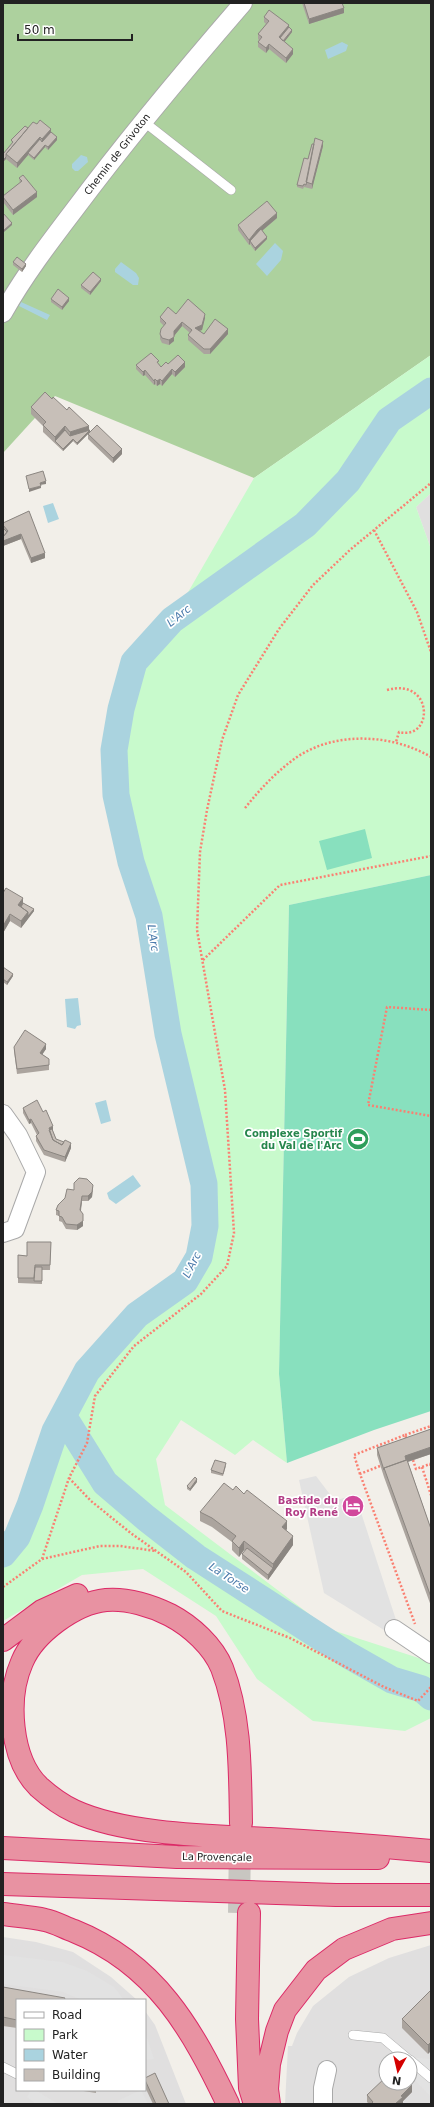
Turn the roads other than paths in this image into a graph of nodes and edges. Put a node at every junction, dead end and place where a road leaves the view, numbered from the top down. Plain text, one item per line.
1 (243, 3) edge
2 (143, 121) junction
3 (231, 190) dead end
4 (3, 313) edge
5 (3, 1114) edge
6 (3, 1233) edge
7 (394, 1629) dead end
8 (3, 1640) edge
9 (431, 1654) edge
10 (3, 1848) edge
11 (431, 1850) edge
12 (431, 1858) edge
13 (3, 1884) edge
14 (431, 1895) edge
15 (3, 1914) edge
16 (431, 1923) edge
17 (354, 2035) dead end
18 (398, 2051) edge
19 (3, 2067) edge
20 (418, 2067) edge
21 (327, 2070) dead end
22 (16, 2074) edge
23 (431, 2078) edge
24 (228, 2104) edge
25 (243, 2104) edge
26 (256, 2104) edge
27 (269, 2104) edge
28 (323, 2104) edge

1 - 2 street, Chemin de Grivoton
2 - 3 lane
2 - 4 street, Chemin de Grivoton
5 - 6 street
7 - 9 street
8 - 11 highway
10 - 12 highway, La Provençale
13 - 14 highway
15 - 24 highway
16 - 27 highway
17 - 18 lane
19 - 22 lane
20 - 23 lane
21 - 28 street
25 - 26 highway

